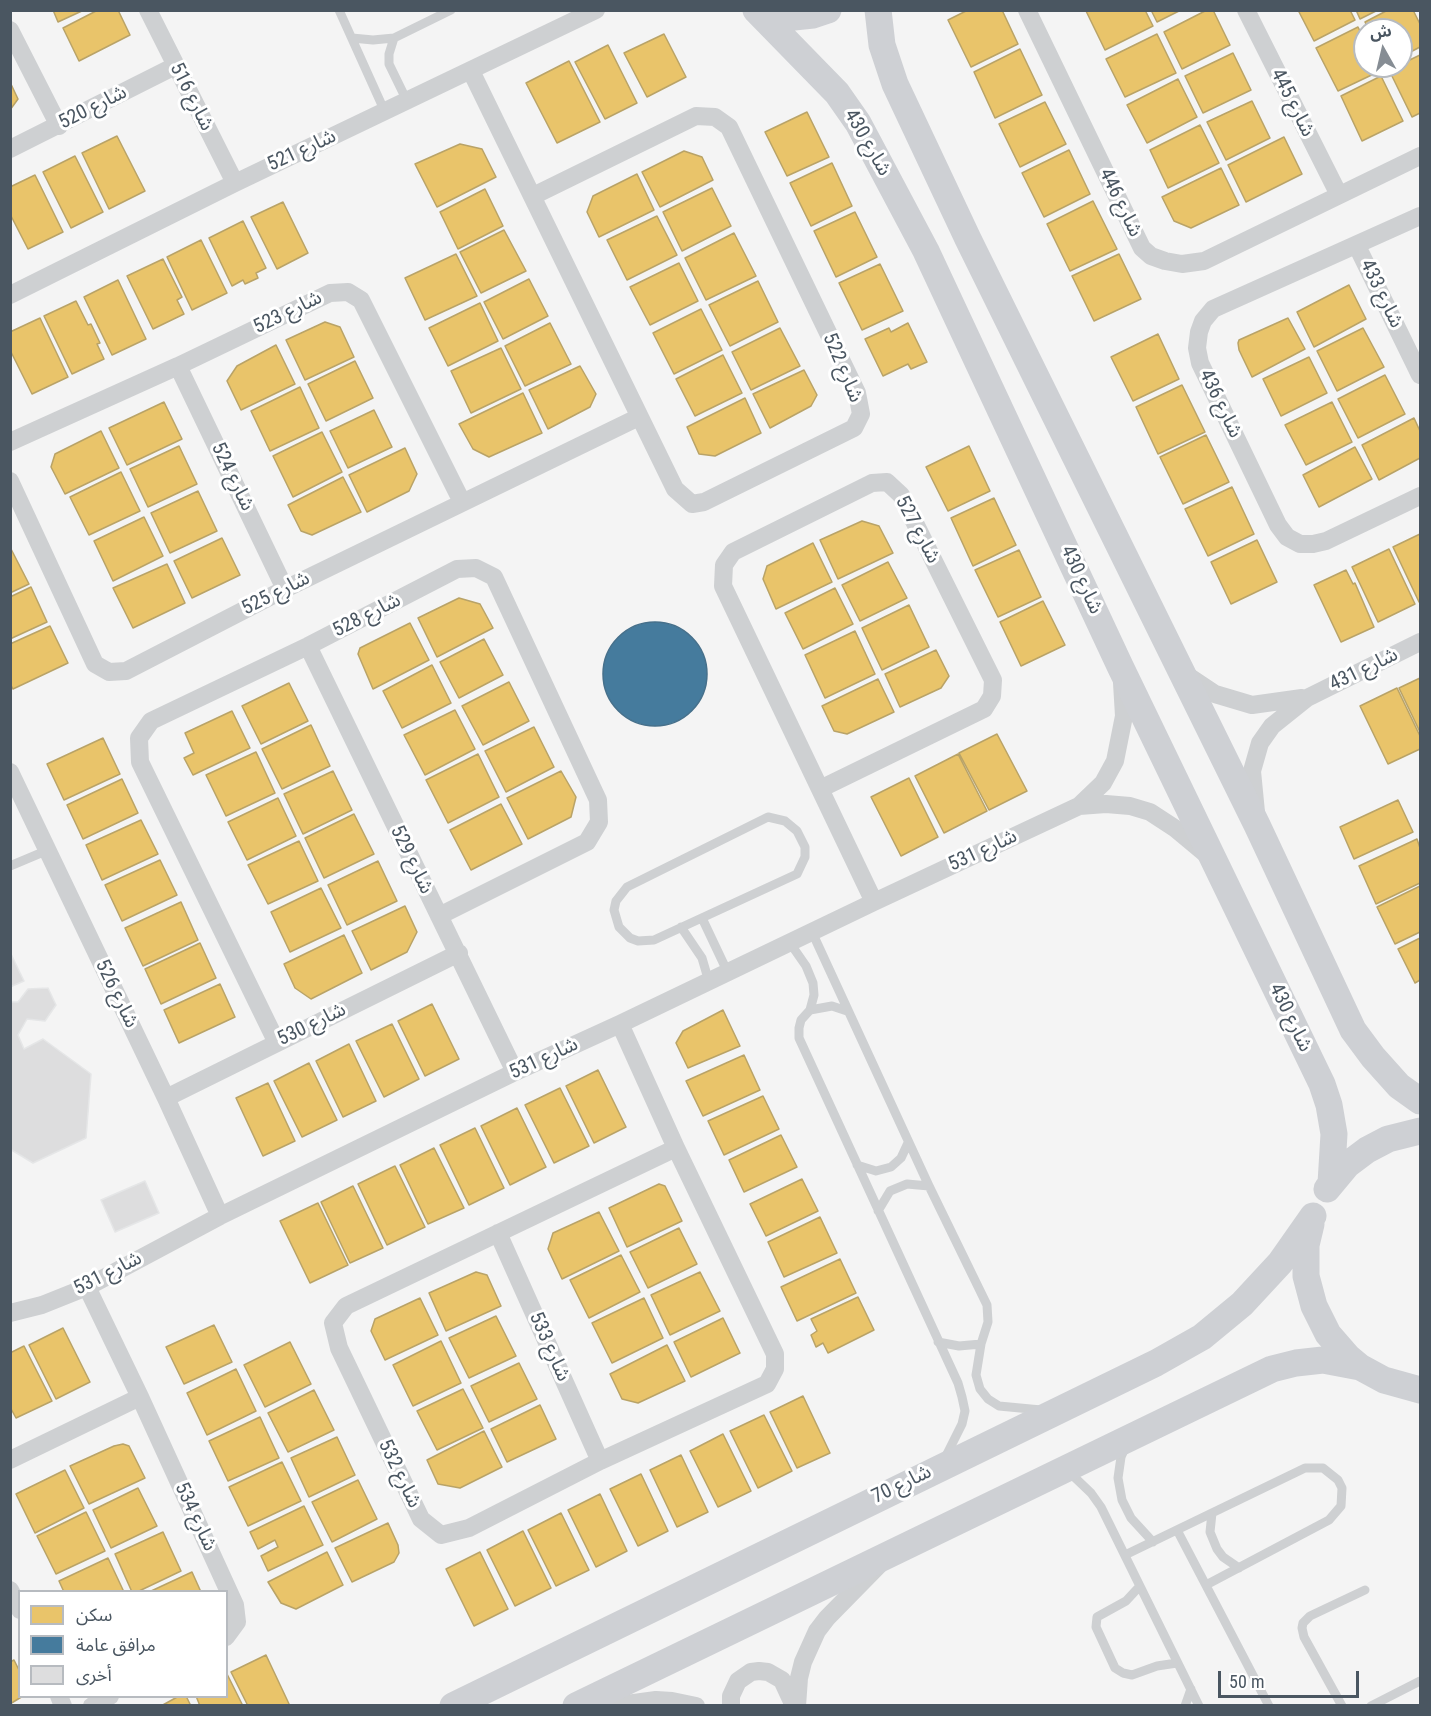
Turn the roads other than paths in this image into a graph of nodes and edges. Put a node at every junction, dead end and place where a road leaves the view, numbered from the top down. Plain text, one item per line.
1 (148, 10) edge
2 (339, 10) edge
3 (451, 10) edge
4 (596, 10) edge
5 (756, 10) edge
6 (828, 10) edge
7 (878, 10) edge
8 (1027, 10) edge
9 (1246, 10) edge
10 (10, 30) edge
11 (352, 38) junction
12 (394, 38) junction
13 (175, 66) junction
14 (471, 71) junction
15 (407, 101) junction
16 (385, 112) junction
17 (59, 126) junction
18 (10, 149) edge
19 (1420, 156) edge
20 (235, 183) junction
21 (1339, 195) junction
22 (533, 196) junction
23 (1420, 216) edge
24 (1357, 246) junction
25 (10, 295) edge
26 (178, 366) junction
27 (1420, 375) edge
28 (639, 417) junction
29 (10, 442) edge
30 (10, 481) edge
31 (1420, 496) edge
32 (462, 502) junction
33 (285, 589) junction
34 (1420, 642) edge
35 (308, 646) junction
36 (1120, 666) junction
37 (1183, 673) junction
38 (1307, 698) junction
39 (10, 772) edge
40 (820, 789) junction
41 (16, 797) edge
42 (1079, 806) junction
43 (1257, 825) junction
44 (48, 850) junction
45 (1214, 861) junction
46 (10, 866) edge
47 (874, 902) junction
48 (439, 916) junction
49 (702, 918) junction
50 (681, 927) junction
51 (812, 932) junction
52 (790, 943) junction
53 (459, 953) junction
54 (728, 973) junction
55 (709, 982) junction
56 (810, 1010) junction
57 (847, 1011) junction
58 (620, 1024) junction
59 (277, 1043) junction
60 (515, 1072) junction
61 (166, 1098) junction
62 (1420, 1101) edge
63 (1420, 1131) edge
64 (908, 1143) junction
65 (676, 1148) junction
66 (856, 1165) junction
67 (1331, 1183) junction
68 (929, 1186) junction
69 (878, 1211) junction
70 (220, 1216) junction
71 (1313, 1216) junction
72 (498, 1233) junction
73 (87, 1287) junction
74 (10, 1313) edge
75 (938, 1342) junction
76 (981, 1344) junction
77 (1360, 1367) junction
78 (1417, 1391) edge
79 (140, 1397) junction
80 (1055, 1411) junction
81 (1131, 1438) junction
82 (10, 1460) edge
83 (600, 1461) junction
84 (941, 1466) junction
85 (1066, 1470) junction
86 (1212, 1513) junction
87 (1177, 1530) junction
88 (1153, 1542) junction
89 (1125, 1555) junction
90 (889, 1556) junction
91 (1239, 1568) junction
92 (1206, 1585) junction
93 (1139, 1587) junction
94 (10, 1590) edge
95 (1365, 1590) dead end
96 (18, 1606) edge
97 (228, 1634) edge
98 (1177, 1663) junction
99 (1420, 1681) edge
100 (1191, 1689) junction
101 (106, 1698) edge
102 (92, 1706) edge
103 (453, 1706) edge
104 (576, 1706) edge
105 (612, 1706) edge
106 (696, 1706) edge
107 (731, 1706) edge
108 (796, 1706) edge
109 (1185, 1706) edge
110 (1199, 1706) edge
111 (1269, 1706) edge
112 (1341, 1706) edge
113 (1371, 1706) edge

1 - 13 street, شارع 516
2 - 11 lane
3 - 12 lane
4 - 14 street, شارع 521
5 - 6 street
5 - 36 street, شارع 430
7 - 37 street
8 - 21 street, شارع 446
9 - 21 street, شارع 445
10 - 17 street
11 - 12 lane
11 - 16 lane
12 - 15 lane
13 - 17 street, شارع 520
13 - 20 street, شارع 516
14 - 15 street, شارع 521
14 - 22 street, شارع 522
15 - 16 street, شارع 521
16 - 20 street, شارع 521
17 - 18 street, شارع 520
19 - 21 street, شارع 446
20 - 25 street, شارع 521
22 - 28 street, شارع 522
22 - 28 street, شارع 522
23 - 24 street, شارع 436
24 - 27 street, شارع 433
24 - 31 street, شارع 436
26 - 29 street, شارع 523
26 - 32 street, شارع 523
26 - 33 street, شارع 524
28 - 32 street, شارع 525
30 - 33 street, شارع 525
32 - 33 street, شارع 525
34 - 38 street, شارع 431
35 - 48 street, شارع 529
35 - 48 street, شارع 528
35 - 59 street, شارع 528
36 - 42 street, شارع 531
36 - 45 street, شارع 430
37 - 38 street, شارع 431
37 - 43 street
38 - 43 street, شارع 431
39 - 41 street, شارع 526
40 - 40 street, شارع 527
40 - 47 street, شارع 527
41 - 44 street, شارع 526
42 - 45 street, شارع 531
42 - 47 street, شارع 531
43 - 62 street
44 - 46 lane
44 - 61 street, شارع 526
45 - 67 street, شارع 430
47 - 51 street, شارع 531
48 - 53 street, شارع 529
49 - 50 lane
49 - 50 lane
49 - 54 lane
50 - 55 lane
51 - 52 street, شارع 531
51 - 57 lane
52 - 54 street, شارع 531
52 - 56 lane
53 - 59 street, شارع 530
53 - 60 street, شارع 529
54 - 55 street, شارع 531
55 - 58 street, شارع 531
56 - 57 lane
56 - 66 lane
57 - 64 lane
58 - 60 street, شارع 531
58 - 65 street, شارع 532
59 - 61 street, شارع 530
60 - 70 street, شارع 531
61 - 70 street, شارع 526
63 - 67 street
64 - 66 lane
64 - 68 lane
65 - 72 street, شارع 532
65 - 83 street, شارع 532
66 - 69 lane
67 - 71 street
68 - 69 lane
68 - 76 lane
69 - 75 lane
70 - 73 street, شارع 531
71 - 77 street
71 - 80 street, شارع 70
72 - 83 street, شارع 533
72 - 83 street, شارع 532
73 - 74 street, شارع 531
73 - 79 street, شارع 534
75 - 76 lane
75 - 84 lane
76 - 80 lane
77 - 78 street
77 - 81 street
79 - 82 street
79 - 97 street, شارع 534
80 - 84 street, شارع 70
81 - 85 street
81 - 88 lane
84 - 103 street, شارع 70
85 - 89 lane
85 - 90 street
86 - 87 lane
86 - 91 lane
86 - 91 lane
87 - 88 lane
87 - 92 lane
88 - 89 lane
89 - 93 lane
90 - 104 street
90 - 108 street
91 - 92 lane
92 - 111 lane
93 - 98 lane
93 - 98 lane
94 - 96 street
95 - 112 lane
98 - 100 lane
99 - 113 lane
100 - 109 lane
100 - 110 lane
101 - 102 street
105 - 106 street
107 - 108 street

